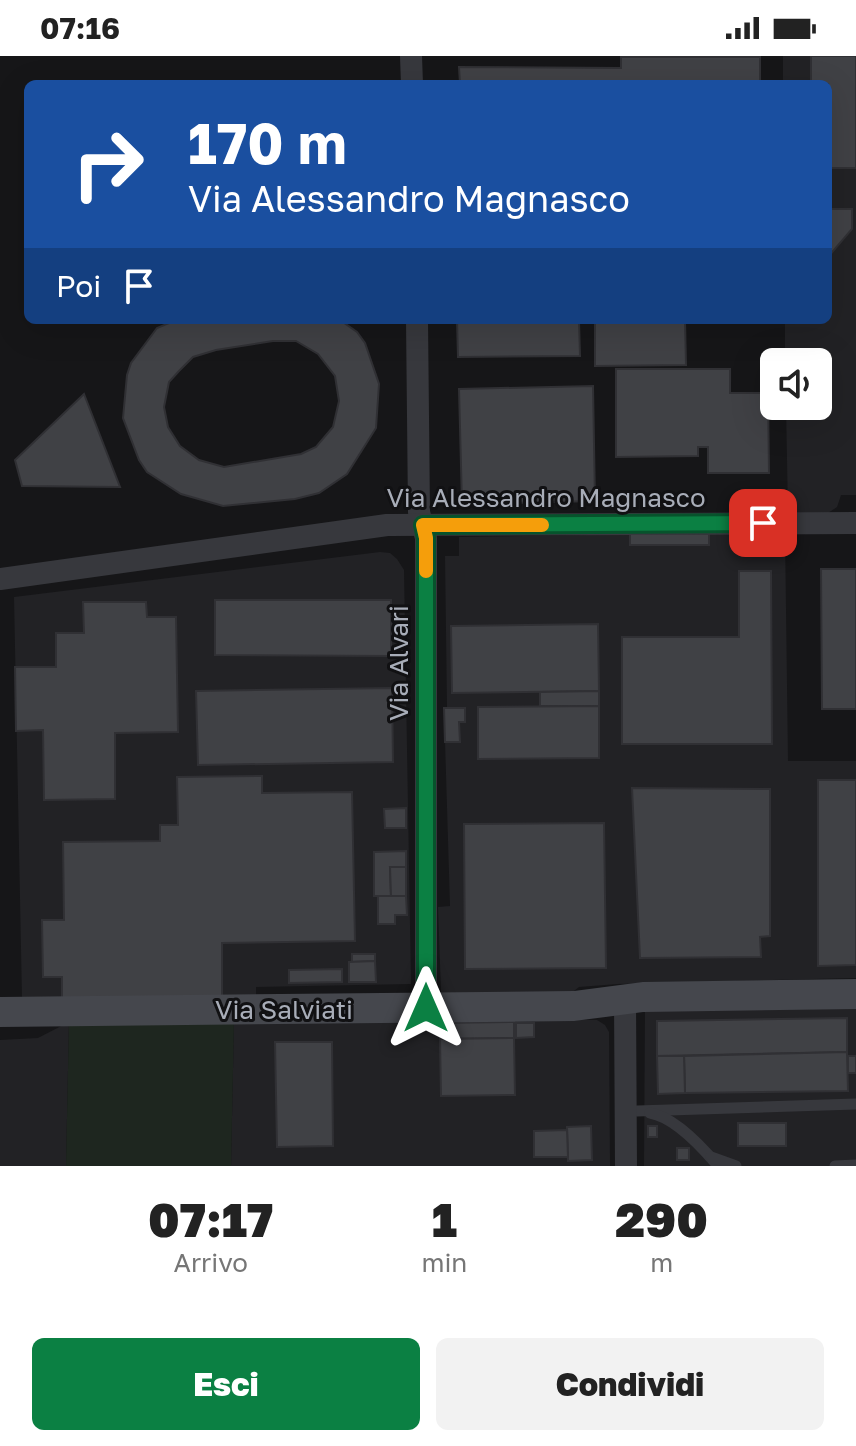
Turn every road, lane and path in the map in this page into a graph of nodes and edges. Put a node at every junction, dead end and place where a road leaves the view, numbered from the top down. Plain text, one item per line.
1 (411, 56) edge
2 (412, 80) edge
3 (417, 324) edge
4 (856, 523) edge
5 (423, 525) junction
6 (0, 579) edge
7 (856, 994) edge
8 (625, 1000) junction
9 (426, 1008) junction
10 (0, 1012) edge
11 (856, 1104) edge
12 (631, 1109) junction
13 (714, 1161) edge
14 (856, 1165) edge
15 (626, 1166) edge
16 (736, 1166) edge
17 (835, 1166) edge

1 - 2 street
3 - 5 street, Via Alvari
4 - 5 street, Via Alessandro Magnasco
5 - 6 street, Via Alessandro Magnasco
5 - 9 street, Via Alvari
7 - 8 street, Via Salviati
8 - 9 street, Via Salviati
8 - 12 street
9 - 10 street, Via Salviati
11 - 12 lane
12 - 13 lane
12 - 15 street
13 - 16 lane
14 - 17 lane

